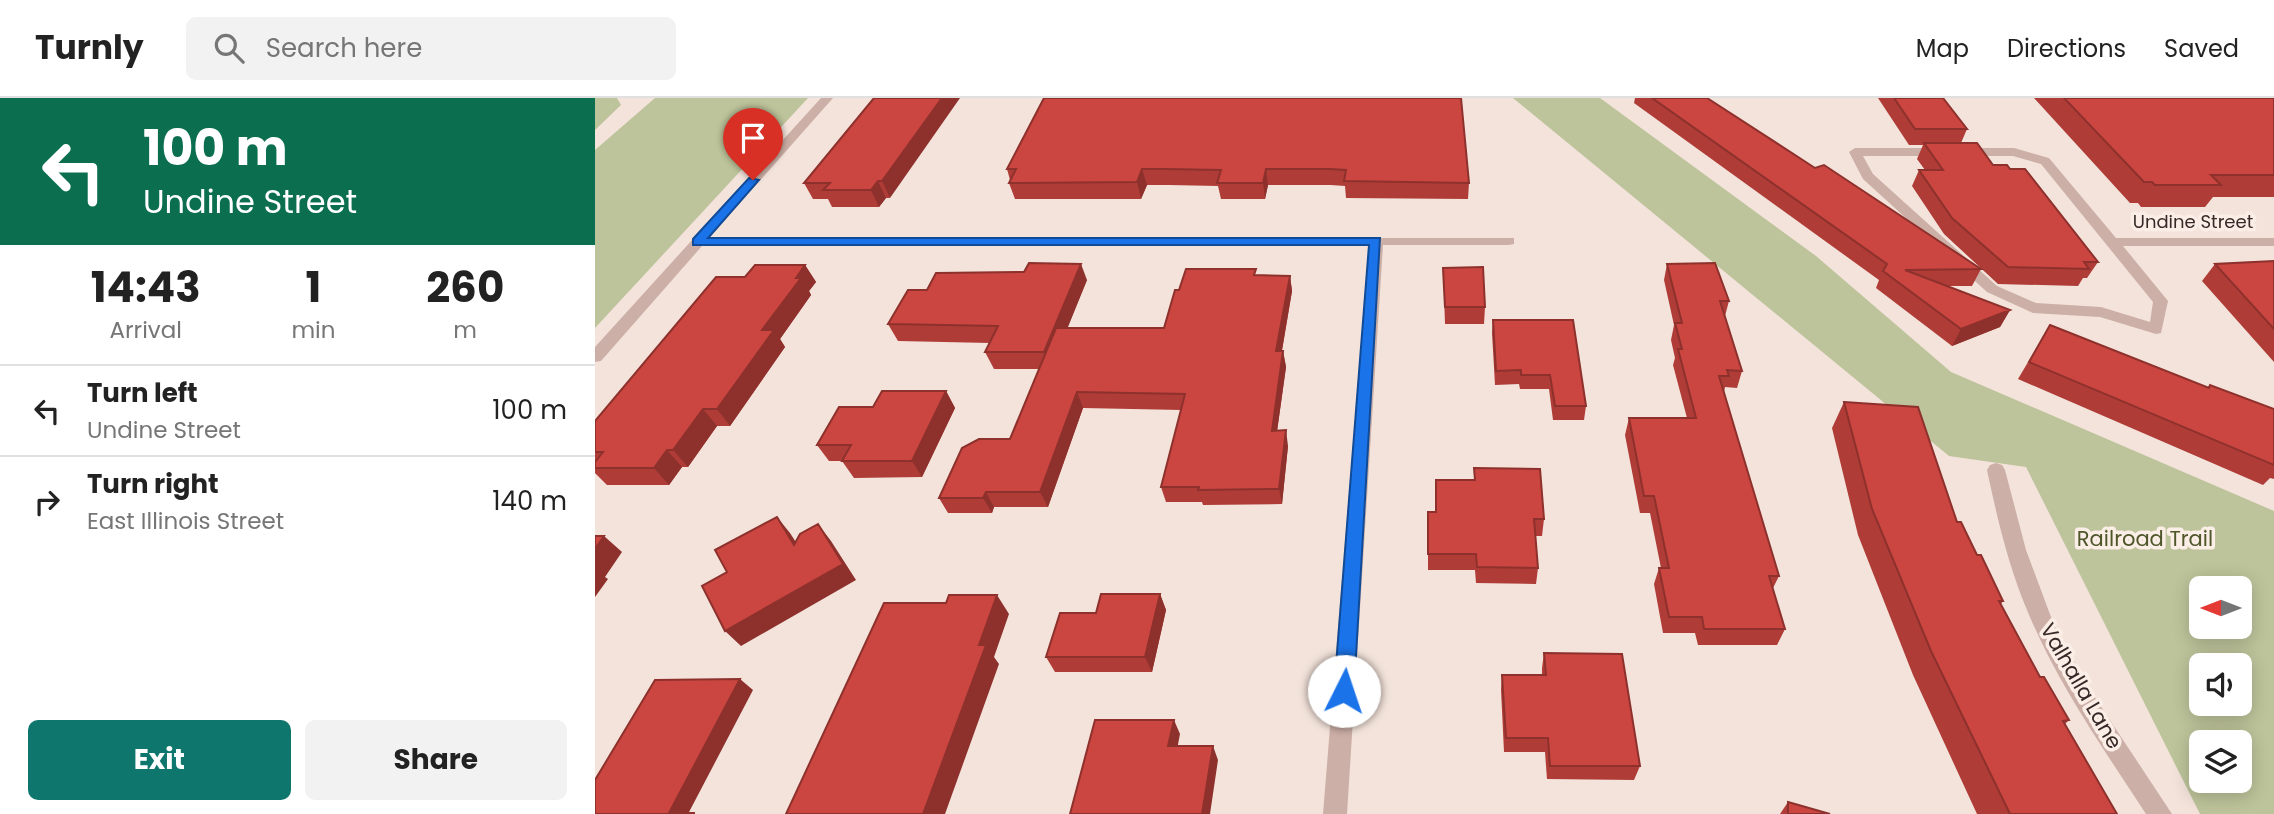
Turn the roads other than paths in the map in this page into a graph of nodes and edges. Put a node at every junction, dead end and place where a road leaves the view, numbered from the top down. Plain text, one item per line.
1 (827, 98) edge
2 (1376, 241) junction
3 (1509, 241) dead end
4 (698, 242) junction
5 (2112, 242) junction
6 (2274, 242) edge
7 (595, 357) edge
8 (1996, 470) dead end
9 (1335, 814) edge
10 (2160, 814) edge

1 - 4 street
2 - 3 street
2 - 4 street
2 - 9 street
4 - 7 street
5 - 5 street
5 - 6 street, Undine Street
8 - 10 street, Valhalla Lane

